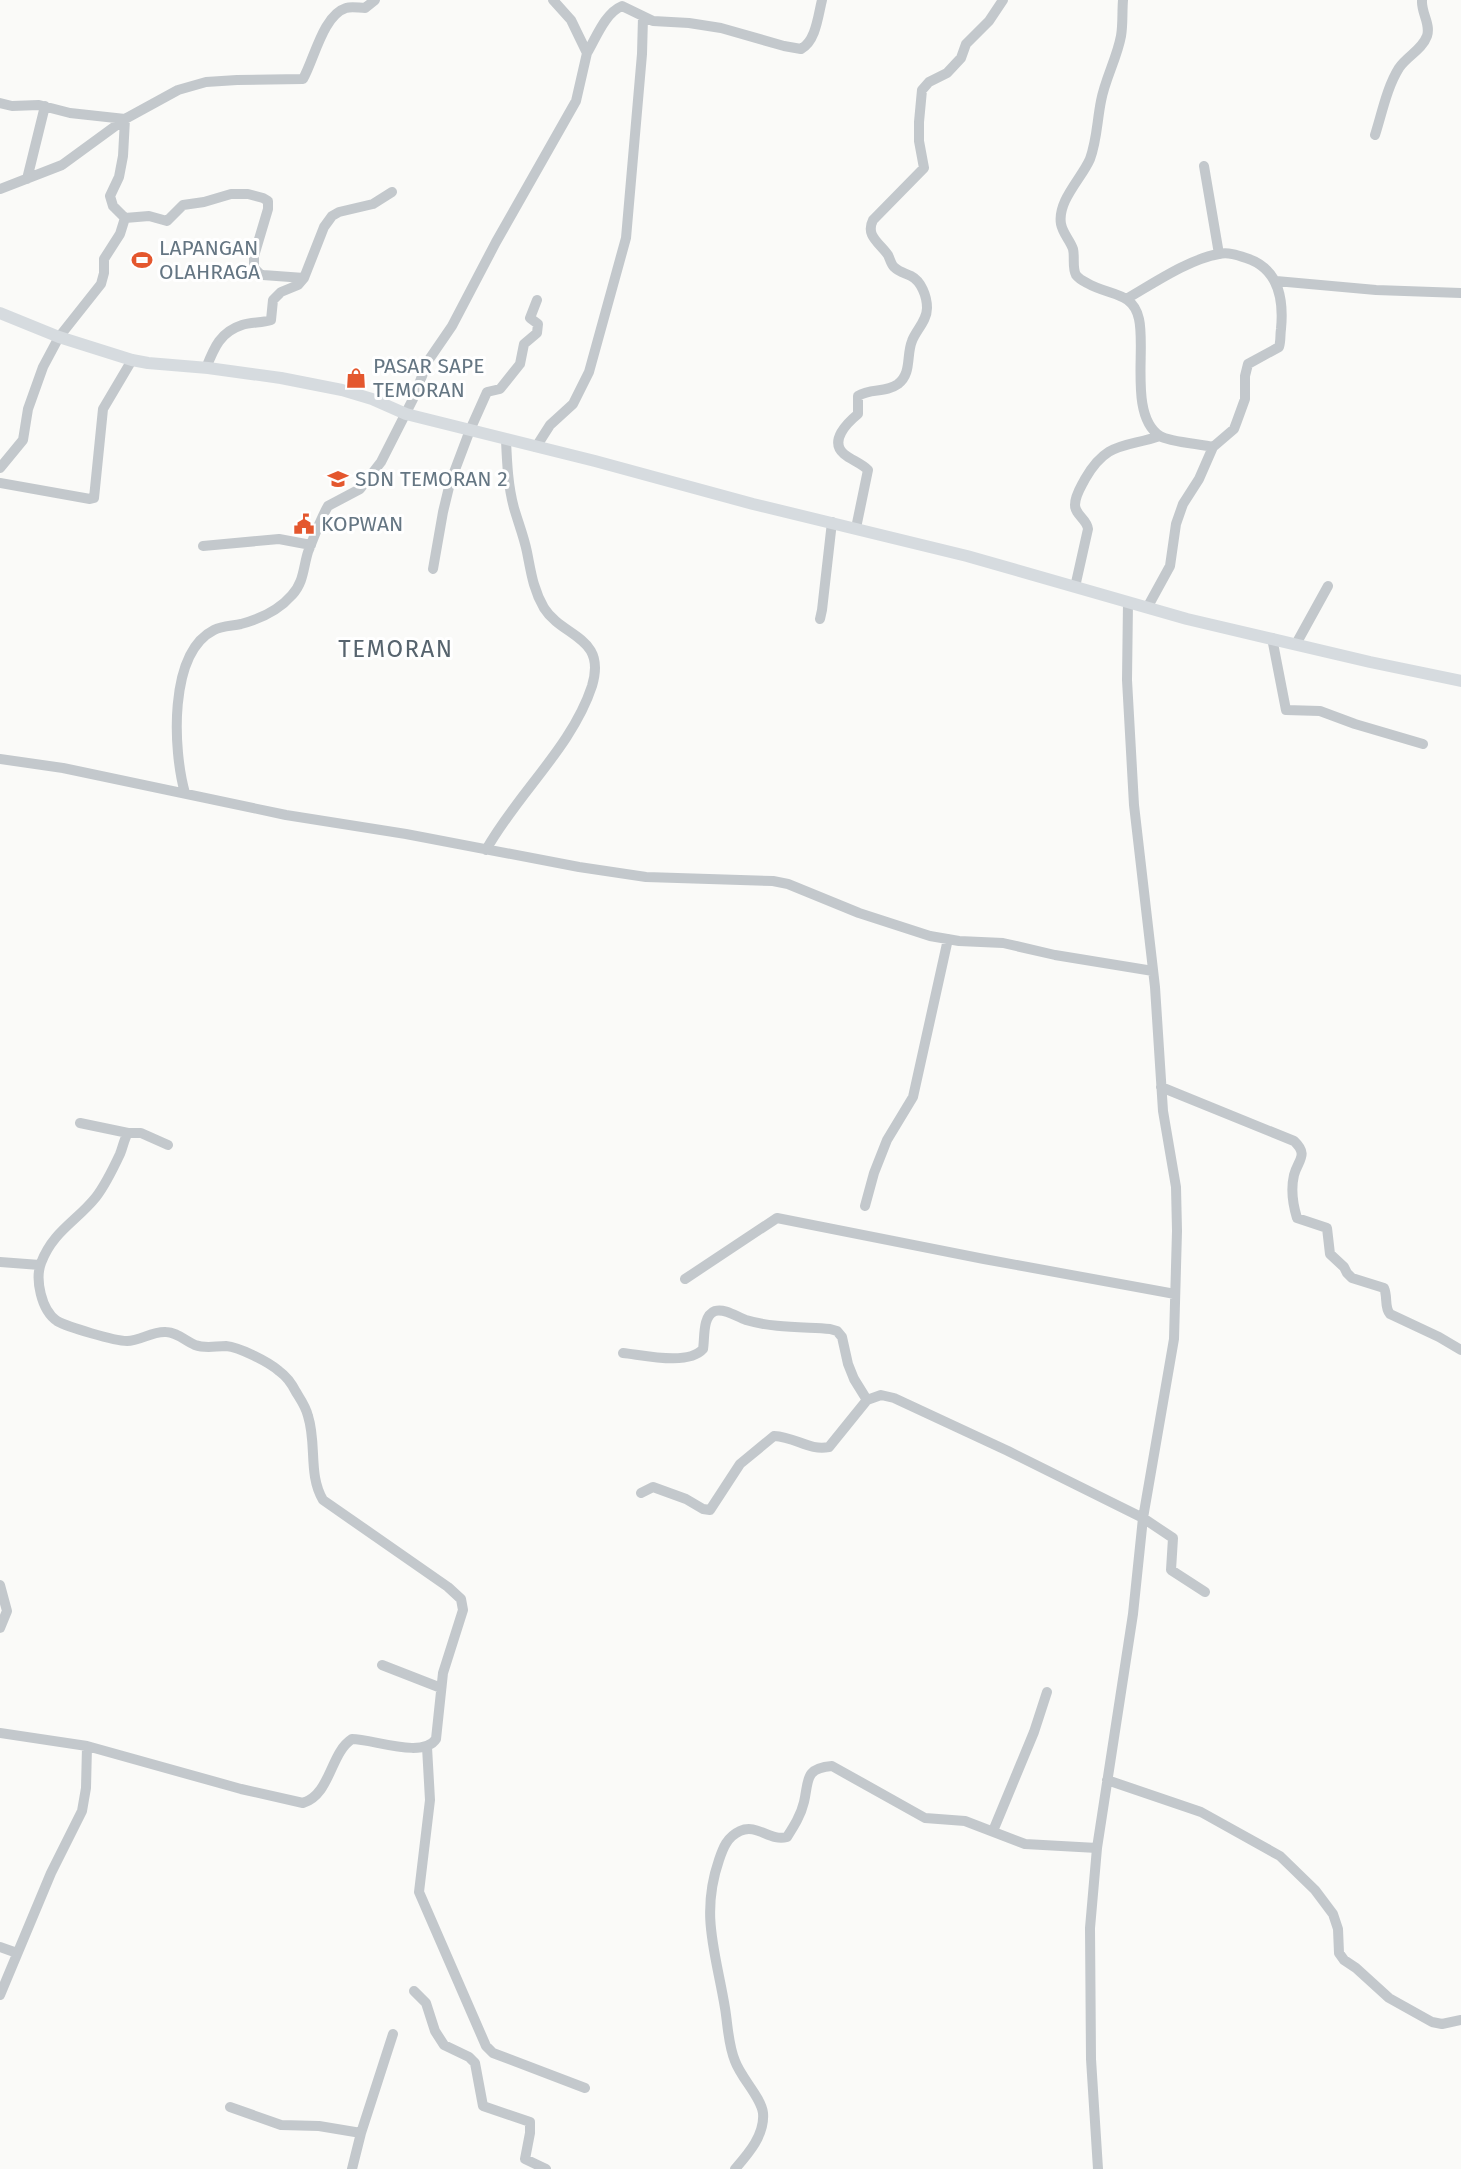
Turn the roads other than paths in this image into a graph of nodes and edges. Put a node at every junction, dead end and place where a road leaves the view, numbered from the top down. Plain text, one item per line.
1 (375, 0) edge
2 (553, 0) edge
3 (822, 0) edge
4 (1003, 0) edge
5 (1123, 0) edge
6 (1422, 0) edge
7 (643, 17) junction
8 (587, 53) junction
9 (0, 103) edge
10 (45, 106) junction
11 (125, 118) junction
12 (1375, 135) dead end
13 (1204, 166) dead end
14 (27, 179) junction
15 (0, 189) edge
16 (392, 192) dead end
17 (125, 218) junction
18 (1219, 254) junction
19 (304, 278) junction
20 (1276, 281) junction
21 (1461, 293) edge
22 (1128, 298) junction
23 (537, 300) dead end
24 (0, 313) edge
25 (59, 337) junction
26 (132, 360) junction
27 (206, 368) junction
28 (406, 414) junction
29 (470, 430) junction
30 (1160, 436) junction
31 (506, 440) junction
32 (536, 447) junction
33 (1213, 447) junction
34 (0, 468) edge
35 (0, 483) edge
36 (832, 522) junction
37 (856, 528) junction
38 (311, 545) junction
39 (203, 546) dead end
40 (433, 569) dead end
41 (1328, 586) dead end
42 (1075, 587) junction
43 (1128, 602) junction
44 (1147, 608) junction
45 (820, 619) dead end
46 (1272, 638) junction
47 (1296, 644) junction
48 (1461, 681) edge
49 (1423, 744) dead end
50 (0, 759) edge
51 (185, 793) junction
52 (486, 850) junction
53 (948, 939) junction
54 (1153, 971) junction
55 (1161, 1087) junction
56 (80, 1123) dead end
57 (128, 1132) junction
58 (168, 1145) dead end
59 (865, 1206) dead end
60 (0, 1262) edge
61 (40, 1265) junction
62 (685, 1279) dead end
63 (1175, 1294) junction
64 (1461, 1350) edge
65 (623, 1353) dead end
66 (867, 1400) junction
67 (641, 1493) dead end
68 (1143, 1518) junction
69 (0, 1586) edge
70 (1204, 1592) dead end
71 (0, 1628) edge
72 (382, 1665) dead end
73 (441, 1688) junction
74 (1047, 1692) dead end
75 (0, 1732) edge
76 (87, 1746) junction
77 (427, 1747) junction
78 (1107, 1780) junction
79 (993, 1831) junction
80 (1097, 1848) junction
81 (0, 1947) edge
82 (17, 1953) junction
83 (414, 1991) dead end
84 (0, 1995) edge
85 (1461, 2020) edge
86 (393, 2034) dead end
87 (585, 2088) dead end
88 (230, 2107) dead end
89 (361, 2133) junction
90 (352, 2169) edge
91 (546, 2169) edge
92 (735, 2169) edge
93 (1098, 2169) edge

1 - 11 street
2 - 8 street
3 - 7 street
4 - 37 street
5 - 22 street
6 - 12 street
7 - 8 street
7 - 32 street
8 - 28 street
9 - 10 street
10 - 11 street
10 - 14 street
11 - 14 street
11 - 17 street
13 - 18 street
14 - 15 street
16 - 19 street
17 - 19 street
17 - 25 street
18 - 20 street
18 - 22 street
19 - 27 street
20 - 21 street
20 - 33 street
22 - 30 street
23 - 29 street
24 - 25 main road
25 - 26 main road
25 - 34 street
26 - 27 main road
26 - 35 street
27 - 28 main road
28 - 29 main road
28 - 38 street
29 - 31 main road
29 - 40 street
30 - 33 street
30 - 42 street
31 - 32 main road
31 - 52 street
32 - 36 main road
33 - 44 street
36 - 37 main road
36 - 45 street
37 - 42 main road
38 - 39 street
38 - 51 street
41 - 47 street
42 - 43 main road
43 - 44 main road
43 - 54 street
44 - 46 main road
46 - 47 main road
46 - 49 street
47 - 48 main road
50 - 51 street
51 - 52 street
52 - 53 street
53 - 54 street
53 - 59 street
54 - 55 street
55 - 63 street
55 - 64 street
56 - 57 street
57 - 58 street
57 - 61 street
60 - 61 street
61 - 73 street
62 - 63 street
63 - 68 street
65 - 66 street
66 - 67 street
66 - 68 street
68 - 70 street
68 - 78 street
69 - 71 street
72 - 73 street
73 - 77 street
74 - 79 street
75 - 76 street
76 - 77 street
76 - 82 street
77 - 87 street
78 - 80 street
78 - 85 street
79 - 80 street
79 - 92 street
80 - 93 street
81 - 82 street
82 - 84 street
83 - 91 street
86 - 89 street
88 - 89 street
89 - 90 street

